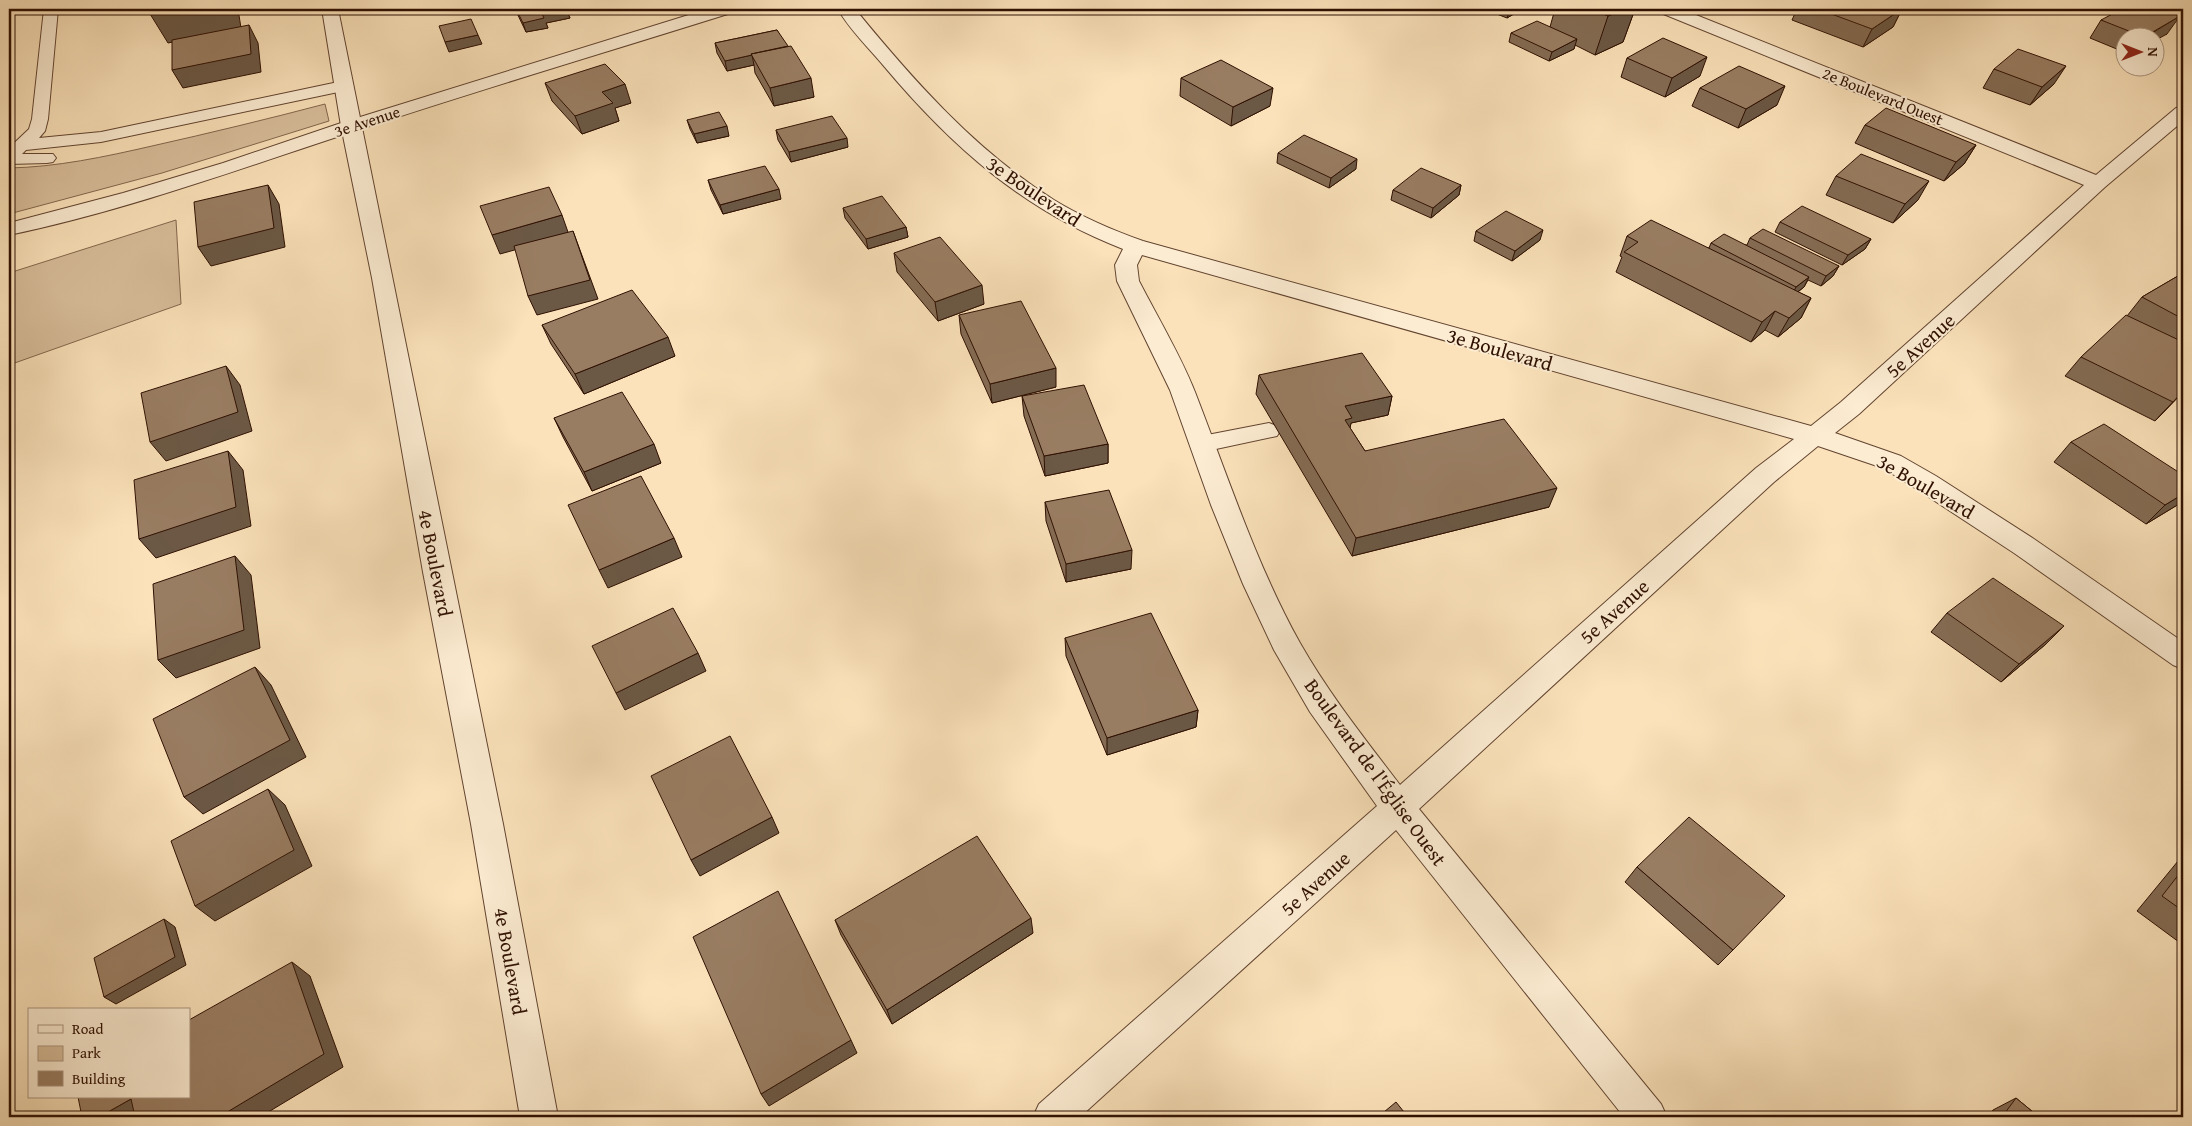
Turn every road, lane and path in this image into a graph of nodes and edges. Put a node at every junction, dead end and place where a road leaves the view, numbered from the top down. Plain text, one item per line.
1 (51, 9) edge
2 (330, 9) edge
3 (725, 9) edge
4 (846, 9) edge
5 (1667, 9) edge
6 (343, 86) junction
7 (229, 110) junction
8 (2183, 112) edge
9 (351, 126) junction
10 (23, 145) junction
11 (93, 154) dead end
12 (9, 155) edge
13 (66, 157) dead end
14 (9, 159) edge
15 (2098, 183) junction
16 (9, 229) edge
17 (1135, 246) junction
18 (1269, 431) dead end
19 (1816, 436) junction
20 (1202, 444) junction
21 (2183, 657) edge
22 (1398, 807) junction
23 (539, 1117) edge
24 (1052, 1117) edge
25 (1648, 1117) edge

1 - 10 lane
2 - 6 street, 4e Boulevard
3 - 9 street, 3e Avenue
4 - 17 street, 3e Boulevard
5 - 15 street, 2e Boulevard Ouest
6 - 7 lane
6 - 9 street, 4e Boulevard
7 - 10 lane
7 - 11 lane
8 - 15 street, 5e Avenue
9 - 16 street, 3e Avenue
9 - 23 street, 4e Boulevard
10 - 12 lane
13 - 14 lane
15 - 19 street, 5e Avenue
17 - 19 street, 3e Boulevard
17 - 20 street, Boulevard de l'Église Ouest
18 - 20 lane
19 - 21 street, 3e Boulevard
19 - 22 street, 5e Avenue
20 - 22 street, Boulevard de l'Église Ouest
22 - 24 street, 5e Avenue
22 - 25 street, Boulevard de l'Église Ouest

